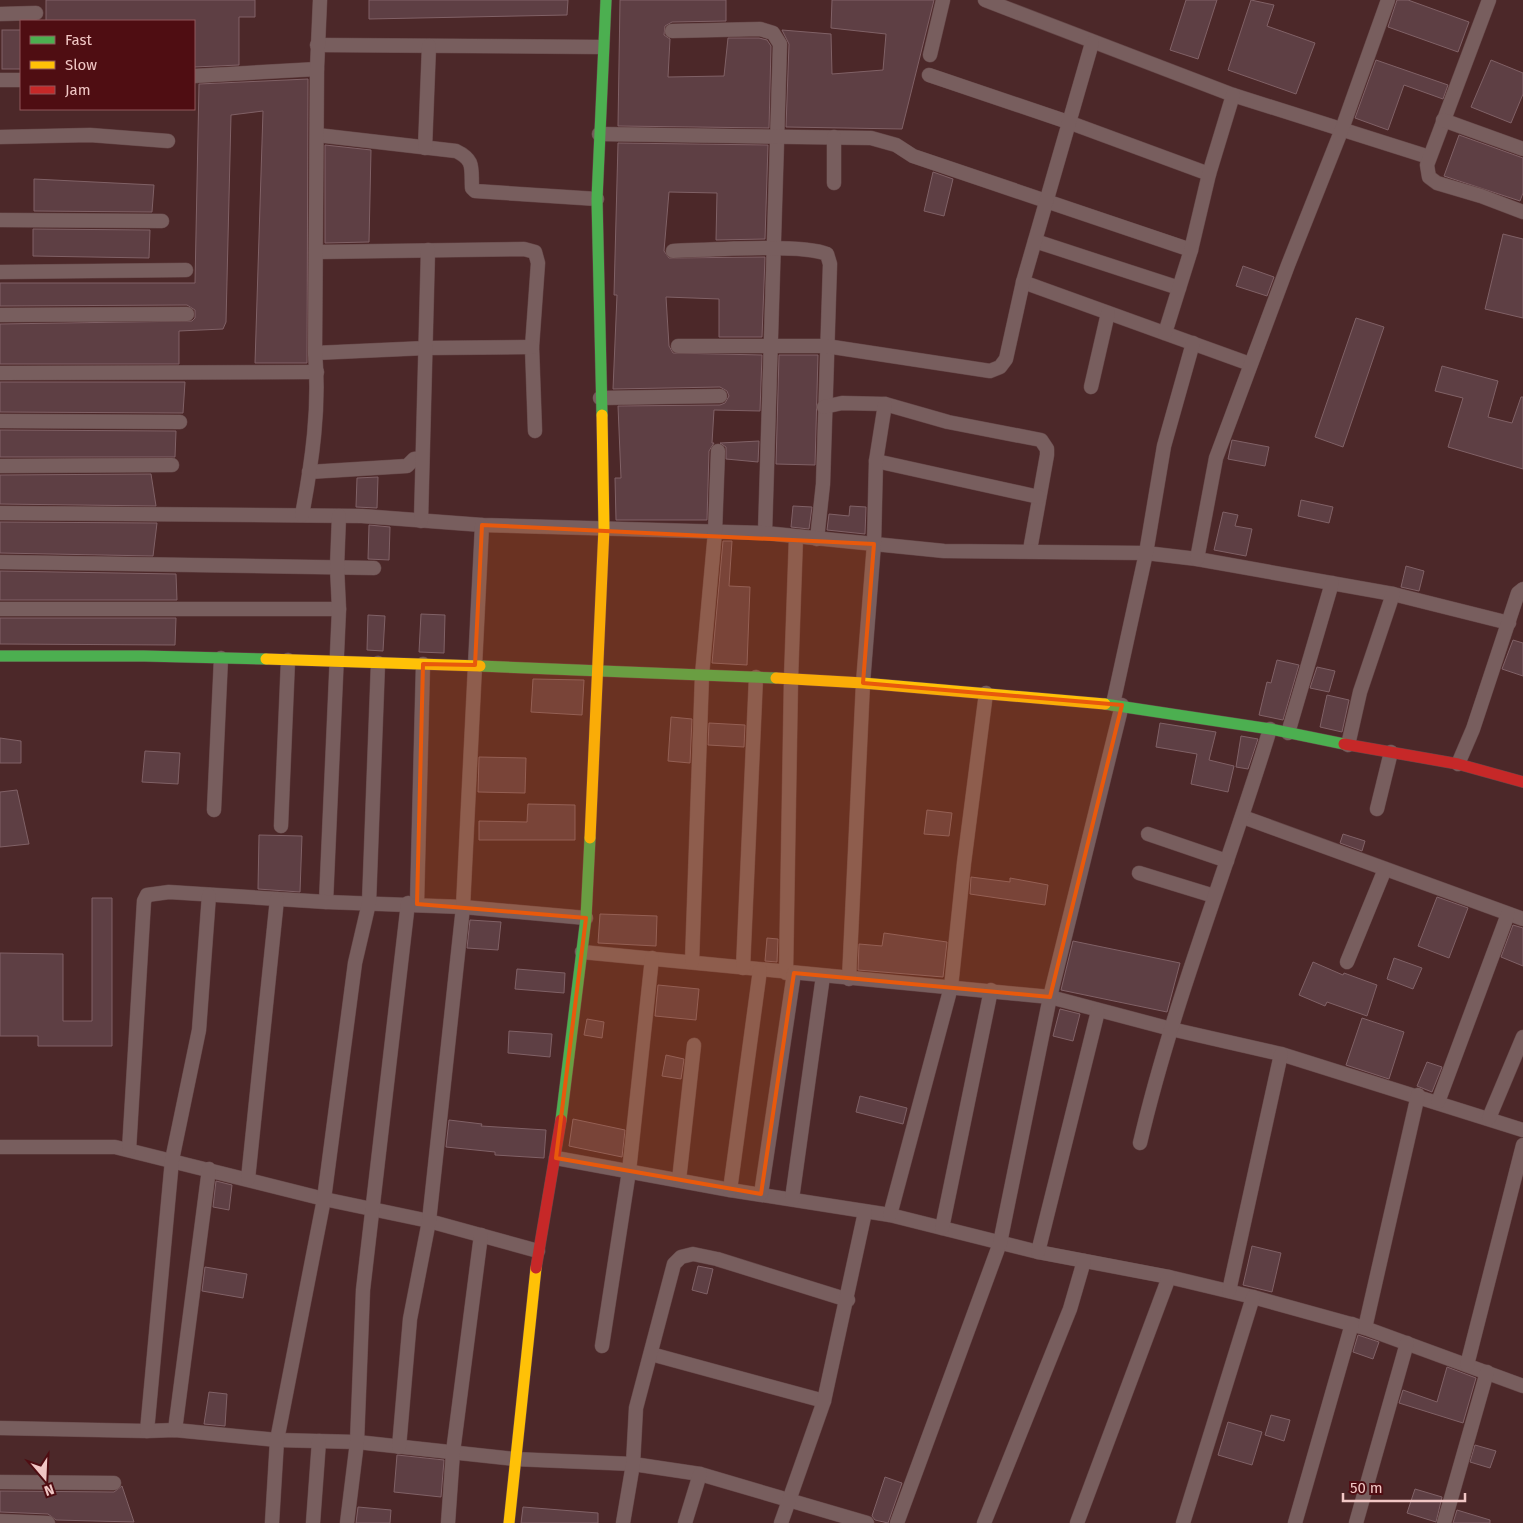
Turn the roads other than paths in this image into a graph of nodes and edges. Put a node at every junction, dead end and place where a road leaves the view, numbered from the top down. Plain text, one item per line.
1 (320, 0) edge
2 (606, 0) edge
3 (943, 0) edge
4 (985, 0) edge
5 (1388, 0) edge
6 (1489, 0) edge
7 (36, 13) dead end
8 (0, 14) edge
9 (672, 31) dead end
10 (1092, 42) junction
11 (318, 45) junction
12 (429, 46) junction
13 (602, 47) junction
14 (930, 54) dead end
15 (317, 69) junction
16 (929, 75) dead end
17 (195, 76) edge
18 (0, 80) edge
19 (20, 80) edge
20 (1234, 95) junction
21 (1443, 120) junction
22 (1068, 122) junction
23 (1342, 130) junction
24 (599, 134) junction
25 (317, 135) junction
26 (777, 136) junction
27 (0, 137) edge
28 (834, 137) junction
29 (168, 141) dead end
30 (425, 148) junction
31 (1523, 149) edge
32 (1429, 157) junction
33 (1209, 174) junction
34 (834, 184) dead end
35 (597, 199) junction
36 (1046, 201) junction
37 (1523, 212) edge
38 (0, 220) edge
39 (162, 221) dead end
40 (1034, 241) junction
41 (774, 249) junction
42 (428, 250) junction
43 (673, 250) dead end
44 (1191, 250) junction
45 (316, 252) junction
46 (186, 270) dead end
47 (0, 272) edge
48 (1023, 282) junction
49 (1179, 288) junction
50 (1108, 312) junction
51 (187, 314) dead end
52 (0, 315) edge
53 (1165, 333) junction
54 (1194, 343) junction
55 (678, 346) dead end
56 (826, 346) junction
57 (532, 347) junction
58 (426, 348) junction
59 (771, 348) junction
60 (315, 353) junction
61 (1250, 364) junction
62 (317, 372) junction
63 (0, 373) edge
64 (1091, 387) dead end
65 (720, 396) dead end
66 (600, 398) junction
67 (885, 404) junction
68 (824, 407) junction
69 (0, 421) edge
70 (180, 422) dead end
71 (535, 431) dead end
72 (718, 451) dead end
73 (422, 458) junction
74 (876, 461) junction
75 (172, 465) dead end
76 (0, 466) edge
77 (309, 472) junction
78 (1039, 497) junction
79 (0, 513) edge
80 (302, 515) junction
81 (339, 516) junction
82 (421, 521) junction
83 (482, 525) junction
84 (604, 528) junction
85 (715, 532) junction
86 (765, 534) junction
87 (796, 536) junction
88 (817, 538) junction
89 (874, 544) junction
90 (1030, 550) junction
91 (1146, 553) junction
92 (1197, 559) junction
93 (0, 562) edge
94 (337, 567) junction
95 (374, 568) dead end
96 (1332, 583) junction
97 (1523, 589) edge
98 (1393, 594) junction
99 (0, 609) edge
100 (339, 609) junction
101 (1509, 623) junction
102 (0, 656) edge
103 (221, 658) junction
104 (288, 660) junction
105 (337, 662) junction
106 (378, 663) junction
107 (423, 664) junction
108 (475, 665) junction
109 (599, 669) junction
110 (702, 675) junction
111 (756, 677) junction
112 (791, 679) junction
113 (863, 683) junction
114 (986, 693) junction
115 (1117, 705) junction
116 (1270, 728) junction
117 (1288, 733) junction
118 (1348, 745) junction
119 (1391, 752) junction
120 (1458, 764) junction
121 (1523, 782) edge
122 (1377, 809) dead end
123 (214, 810) dead end
124 (1243, 817) junction
125 (281, 826) dead end
126 (1148, 834) dead end
127 (1227, 861) junction
128 (1385, 869) junction
129 (1139, 873) dead end
130 (209, 895) junction
131 (1214, 896) junction
132 (278, 899) junction
133 (326, 902) junction
134 (369, 903) junction
135 (413, 903) junction
136 (463, 906) junction
137 (1508, 914) junction
138 (586, 918) junction
139 (1523, 919) edge
140 (582, 952) junction
141 (652, 958) junction
142 (692, 962) junction
143 (1348, 962) dead end
144 (743, 968) junction
145 (760, 970) junction
146 (790, 973) junction
147 (822, 976) junction
148 (849, 979) junction
149 (951, 987) junction
150 (991, 990) junction
151 (1050, 997) junction
152 (1098, 1011) junction
153 (1171, 1029) junction
154 (1523, 1037) edge
155 (694, 1045) dead end
156 (1281, 1054) junction
157 (1418, 1095) junction
158 (1438, 1102) junction
159 (1489, 1118) junction
160 (1523, 1130) edge
161 (1140, 1144) dead end
162 (1523, 1145) edge
163 (0, 1147) edge
164 (129, 1150) junction
165 (556, 1158) junction
166 (172, 1160) junction
167 (209, 1169) junction
168 (629, 1171) junction
169 (248, 1179) junction
170 (679, 1180) junction
171 (730, 1190) junction
172 (762, 1194) junction
173 (324, 1199) junction
174 (792, 1199) junction
175 (373, 1209) junction
176 (865, 1212) junction
177 (890, 1215) junction
178 (429, 1221) junction
179 (942, 1228) junction
180 (481, 1235) junction
181 (1000, 1242) junction
182 (538, 1251) junction
183 (1038, 1252) junction
184 (1084, 1261) junction
185 (1169, 1277) junction
186 (1229, 1291) junction
187 (1253, 1297) junction
188 (848, 1300) junction
189 (1358, 1326) junction
190 (1407, 1343) junction
191 (602, 1346) dead end
192 (650, 1354) junction
193 (1467, 1365) junction
194 (1486, 1372) junction
195 (1523, 1386) edge
196 (824, 1401) junction
197 (0, 1428) edge
198 (175, 1430) junction
199 (147, 1431) junction
200 (277, 1440) junction
201 (319, 1441) junction
202 (357, 1442) junction
203 (399, 1446) junction
204 (453, 1452) junction
205 (514, 1459) junction
206 (633, 1464) junction
207 (700, 1474) junction
208 (0, 1482) edge
209 (114, 1483) dead end
210 (789, 1501) junction
211 (842, 1520) edge
212 (0, 1521) edge
213 (48, 1523) edge
214 (272, 1523) edge
215 (313, 1523) edge
216 (347, 1523) edge
217 (448, 1523) edge
218 (509, 1523) edge
219 (623, 1523) edge
220 (685, 1523) edge
221 (781, 1523) edge
222 (867, 1523) edge
223 (897, 1523) edge
224 (984, 1523) edge
225 (1077, 1523) edge
226 (1183, 1523) edge
227 (1295, 1523) edge
228 (1356, 1523) edge
229 (1444, 1523) edge

1 - 11 street
2 - 13 street
3 - 14 street
4 - 10 street
5 - 23 street
6 - 21 street
7 - 8 street
9 - 26 street
10 - 20 street
10 - 22 street
11 - 12 street
11 - 15 street
12 - 13 street
12 - 30 street
13 - 24 street
15 - 17 street
15 - 25 street
16 - 22 street
18 - 19 street
20 - 23 street
20 - 33 street
21 - 31 street
21 - 32 street
22 - 33 street
22 - 36 street
23 - 32 street
23 - 61 street
24 - 26 street
24 - 35 street
25 - 30 street
25 - 45 street
26 - 28 street
26 - 41 street
27 - 29 street
28 - 34 street
28 - 36 street
30 - 35 street
32 - 37 street
33 - 44 street
35 - 66 street
36 - 40 street
36 - 44 street
38 - 39 street
40 - 48 street
40 - 49 street
41 - 43 street
41 - 56 street
41 - 59 street
42 - 45 street
42 - 57 street
42 - 58 street
44 - 49 street
45 - 60 street
46 - 47 street
48 - 50 street
48 - 56 street
49 - 53 street
50 - 53 street
50 - 64 street
51 - 52 street
53 - 54 street
54 - 61 street
54 - 91 street
55 - 59 street
56 - 59 street
56 - 68 street
57 - 58 street
57 - 71 street
58 - 60 street
58 - 73 street
59 - 86 street
60 - 62 street
61 - 92 street
62 - 63 street
62 - 77 street
65 - 66 street
66 - 84 street
67 - 68 street
67 - 74 street
67 - 78 street
68 - 88 street
69 - 70 street
72 - 85 street
73 - 77 street
73 - 82 street
74 - 78 street
74 - 89 street
75 - 76 street
77 - 80 street
78 - 90 street
79 - 80 street
80 - 81 street
81 - 82 street
81 - 94 street
82 - 83 street
83 - 84 street
83 - 108 street
84 - 85 street
84 - 109 street
85 - 86 street
85 - 110 street
86 - 87 street
87 - 88 street
87 - 112 street
88 - 89 street
89 - 90 street
89 - 113 street
90 - 91 street
91 - 92 street
91 - 115 street
92 - 96 street
93 - 94 street
94 - 95 street
94 - 100 street
96 - 98 street
96 - 117 street
97 - 101 street
98 - 101 street
98 - 118 street
99 - 100 street
100 - 105 street
101 - 120 street
102 - 103 street
103 - 104 street
103 - 123 street
104 - 105 street
104 - 125 street
105 - 106 street
105 - 133 street
106 - 107 street
106 - 134 street
107 - 108 street
107 - 135 street
108 - 109 street
108 - 136 street
109 - 110 street
109 - 138 street
110 - 111 street
110 - 142 street
111 - 112 street
111 - 144 street
112 - 113 street
112 - 146 street
113 - 114 street
113 - 148 street
114 - 115 street
114 - 149 street
115 - 116 street
115 - 151 street
116 - 117 street
116 - 124 street
117 - 118 street
118 - 119 street
119 - 120 street
119 - 122 street
120 - 121 street
124 - 127 street
124 - 128 street
126 - 127 street
127 - 131 street
128 - 137 street
128 - 143 street
129 - 131 street
130 - 132 street
130 - 164 street
130 - 166 street
131 - 153 street
132 - 133 street
132 - 169 street
133 - 134 street
134 - 135 street
134 - 173 street
135 - 136 street
135 - 175 street
136 - 138 street
136 - 178 street
137 - 139 street
137 - 158 street
138 - 140 street
140 - 141 street
140 - 165 street
141 - 142 street
141 - 168 street
142 - 144 street
144 - 145 street
145 - 146 street
145 - 171 street
146 - 147 street
146 - 172 street
147 - 148 street
147 - 174 street
148 - 149 street
149 - 150 street
149 - 177 street
150 - 151 street
150 - 179 street
151 - 152 street
151 - 181 street
152 - 153 street
152 - 183 street
153 - 156 street
153 - 161 street
154 - 159 street
155 - 170 street
156 - 157 street
156 - 186 street
157 - 158 street
157 - 189 street
158 - 159 street
159 - 160 street
162 - 193 street
163 - 164 street
164 - 166 street
165 - 168 street
165 - 182 street
166 - 167 street
166 - 199 street
167 - 169 street
167 - 198 street
168 - 170 street
168 - 191 street
169 - 173 street
170 - 171 street
171 - 172 street
172 - 174 street
173 - 175 street
173 - 200 street
174 - 176 street
175 - 178 street
175 - 202 street
176 - 177 street
176 - 188 street
177 - 179 street
178 - 180 street
178 - 203 street
179 - 181 street
180 - 182 street
180 - 204 street
181 - 183 street
181 - 223 street
182 - 205 street
183 - 184 street
184 - 185 street
184 - 224 street
185 - 186 street
185 - 225 street
186 - 187 street
187 - 189 street
187 - 226 street
188 - 192 street
188 - 196 street
189 - 190 street
189 - 227 street
190 - 193 street
190 - 228 street
192 - 196 street
192 - 206 street
193 - 194 street
194 - 195 street
194 - 229 street
196 - 210 street
197 - 199 street
198 - 199 street
198 - 200 street
200 - 201 street
200 - 214 street
201 - 202 street
201 - 215 street
202 - 203 street
202 - 216 street
203 - 204 street
204 - 205 street
204 - 217 street
205 - 206 street
205 - 218 street
206 - 207 street
206 - 219 street
207 - 210 street
207 - 220 street
208 - 209 street
210 - 211 street
210 - 221 street
211 - 222 street
212 - 213 street

